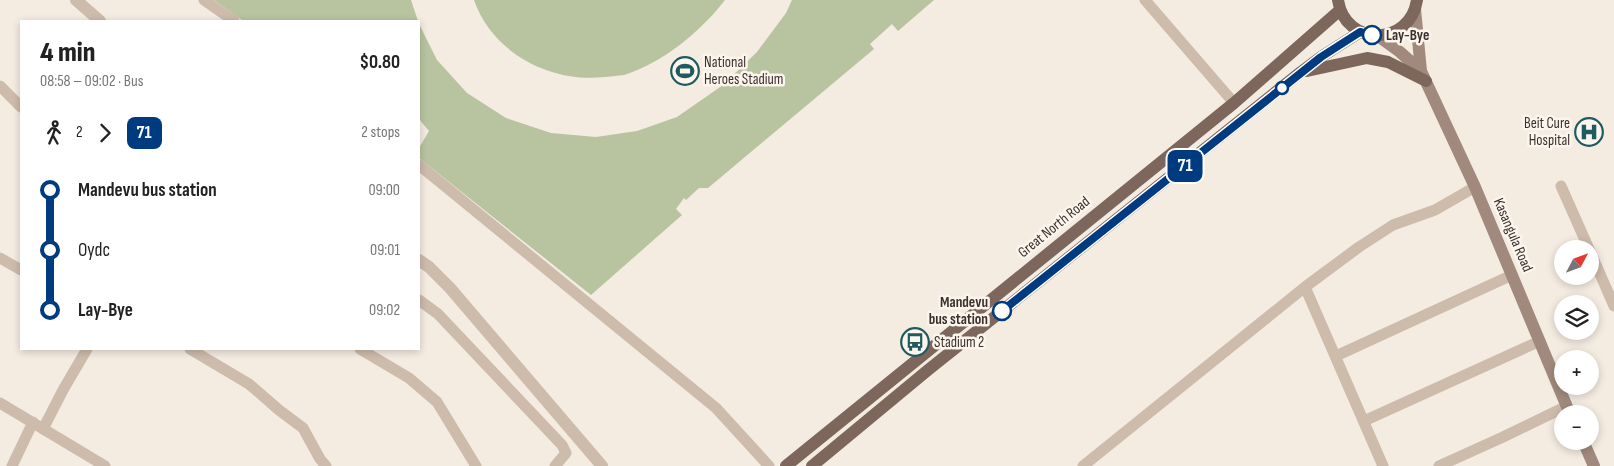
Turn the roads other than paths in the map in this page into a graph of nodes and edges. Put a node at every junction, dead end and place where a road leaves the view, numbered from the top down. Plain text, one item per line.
1 (76, 0) edge
2 (204, 0) edge
3 (1145, 0) edge
4 (1416, 4) edge
5 (1339, 5) edge
6 (99, 20) edge
7 (233, 20) edge
8 (1360, 32) junction
9 (1378, 36) junction
10 (1301, 72) junction
11 (1423, 76) junction
12 (0, 86) edge
13 (1234, 103) junction
14 (20, 106) edge
15 (420, 166) edge
16 (1561, 186) dead end
17 (1476, 187) junction
18 (1585, 240) edge
19 (0, 258) edge
20 (420, 261) edge
21 (20, 269) edge
22 (1599, 272) edge
23 (1512, 275) junction
24 (1306, 287) junction
25 (420, 301) edge
26 (1614, 306) edge
27 (1540, 341) junction
28 (86, 350) edge
29 (192, 350) edge
30 (362, 350) edge
31 (1336, 356) junction
32 (0, 403) edge
33 (1567, 405) edge
34 (1554, 416) edge
35 (1364, 421) junction
36 (33, 422) junction
37 (43, 429) junction
38 (1587, 450) edge
39 (12, 466) edge
40 (105, 466) edge
41 (326, 466) edge
42 (476, 466) edge
43 (555, 466) edge
44 (602, 466) edge
45 (769, 466) edge
46 (786, 466) edge
47 (812, 466) edge
48 (1084, 466) edge
49 (1384, 466) edge
50 (1439, 466) edge
51 (1594, 466) edge

1 - 6 street
2 - 7 street
3 - 13 street
4 - 9 main road
4 - 11 main road, Kasangula Road
5 - 8 main road
5 - 13 main road, Great North Road
8 - 9 main road
8 - 10 main road
9 - 11 main road, Kasangula Road
10 - 11 main road
10 - 47 main road
11 - 17 main road, Kasangula Road
12 - 14 street
13 - 46 main road, Great North Road
15 - 45 street
16 - 18 street
17 - 23 main road, Kasangula Road
17 - 24 street
19 - 21 street
20 - 44 street
22 - 26 street
23 - 27 main road, Kasangula Road
23 - 31 street
24 - 31 street
24 - 48 street
25 - 43 street
27 - 33 main road, Kasangula Road
27 - 35 street
28 - 37 street
29 - 41 street
30 - 42 street
31 - 35 street
32 - 36 street
34 - 50 street
35 - 49 street
36 - 37 street
36 - 39 street
37 - 40 street
38 - 51 main road

